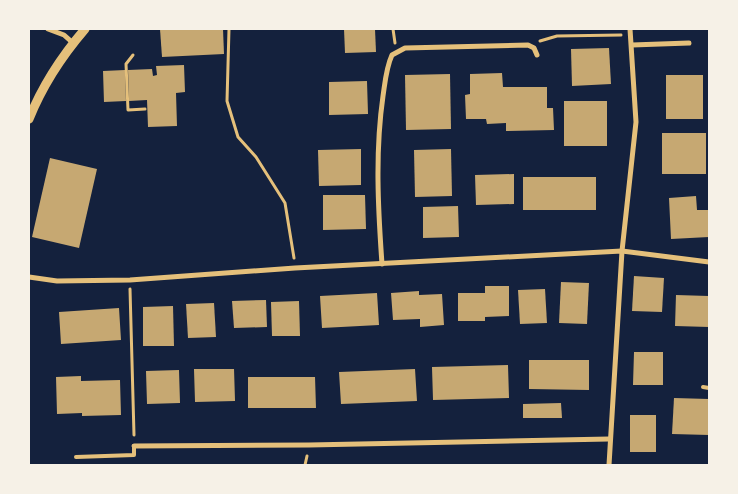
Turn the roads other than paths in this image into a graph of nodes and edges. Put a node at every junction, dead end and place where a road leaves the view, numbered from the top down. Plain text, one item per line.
1 (48, 29) edge
2 (85, 29) edge
3 (631, 32) edge
4 (73, 43) junction
5 (689, 43) dead end
6 (632, 44) junction
7 (537, 55) dead end
8 (29, 119) edge
9 (622, 250) junction
10 (709, 262) edge
11 (382, 264) junction
12 (29, 277) edge
13 (703, 388) dead end
14 (709, 388) edge
15 (609, 439) junction
16 (134, 446) joint
17 (76, 457) dead end
18 (609, 465) edge

1 - 4 street
2 - 4 street
3 - 6 street
4 - 8 street
5 - 6 street
6 - 9 street
7 - 11 street
9 - 10 street
9 - 11 street
9 - 15 street
11 - 12 street
13 - 14 lane
15 - 16 street
15 - 18 street
16 - 17 lane

